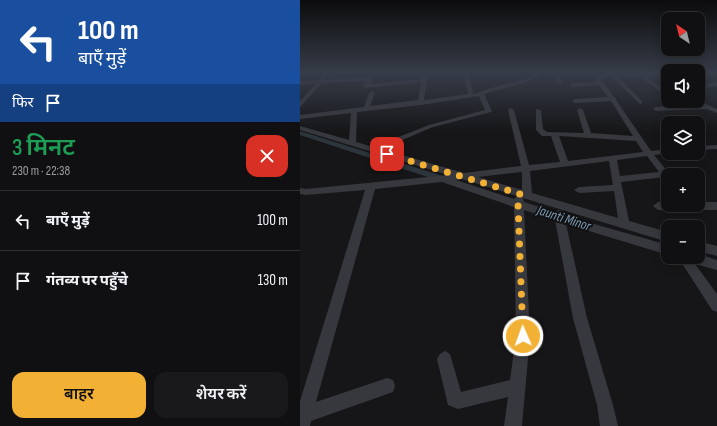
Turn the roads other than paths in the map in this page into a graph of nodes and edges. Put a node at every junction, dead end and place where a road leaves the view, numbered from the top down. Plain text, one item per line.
1 (310, 92) edge
2 (422, 92) edge
3 (470, 92) edge
4 (487, 92) edge
5 (609, 92) edge
6 (630, 92) edge
7 (372, 93) dead end
8 (481, 94) junction
9 (471, 96) junction
10 (303, 99) edge
11 (614, 99) junction
12 (575, 101) dead end
13 (640, 102) dead end
14 (421, 103) junction
15 (300, 105) edge
16 (707, 107) joint
17 (656, 109) dead end
18 (366, 110) junction
19 (510, 110) dead end
20 (538, 110) dead end
21 (580, 110) dead end
22 (354, 111) junction
23 (717, 111) edge
24 (300, 117) edge
25 (300, 128) edge
26 (554, 134) junction
27 (588, 135) junction
28 (638, 139) junction
29 (352, 144) junction
30 (717, 147) edge
31 (705, 148) edge
32 (372, 150) junction
33 (661, 152) edge
34 (647, 154) junction
35 (613, 159) junction
36 (565, 164) junction
37 (526, 168) junction
38 (450, 177) junction
39 (617, 184) junction
40 (371, 185) junction
41 (579, 190) dead end
42 (300, 191) edge
43 (520, 199) junction
44 (658, 206) dead end
45 (717, 206) edge
46 (559, 212) junction
47 (624, 224) junction
48 (661, 235) edge
49 (661, 248) edge
50 (705, 248) edge
51 (717, 251) edge
52 (705, 261) edge
53 (689, 264) edge
54 (717, 265) edge
55 (717, 305) edge
56 (445, 359) dead end
57 (387, 386) dead end
58 (518, 386) junction
59 (302, 421) edge
60 (513, 426) edge
61 (609, 426) edge

1 - 10 street
2 - 14 street
3 - 9 street
4 - 8 street
5 - 11 street
6 - 13 street
7 - 18 street
8 - 9 street
8 - 32 street
9 - 14 street
10 - 15 street
11 - 12 street
11 - 28 street
14 - 18 street
16 - 17 street
16 - 23 street
18 - 22 street
19 - 37 street
20 - 26 street
21 - 27 street
22 - 24 street
22 - 29 street
25 - 29 street
26 - 27 street
26 - 36 street
27 - 28 street
28 - 34 street
29 - 32 street
30 - 31 street
32 - 38 street
33 - 34 street
34 - 35 street
34 - 39 street
35 - 36 street
35 - 39 street
36 - 37 street
37 - 38 street
37 - 43 street
38 - 40 street
38 - 43 street
38 - 43 street
39 - 41 street
39 - 47 street
40 - 42 street
40 - 59 street
43 - 46 street
43 - 58 street
44 - 45 street
46 - 47 street
46 - 49 street
46 - 61 street
47 - 48 street
50 - 51 street
52 - 54 street
53 - 55 street
56 - 58 street
57 - 59 street
58 - 60 street

